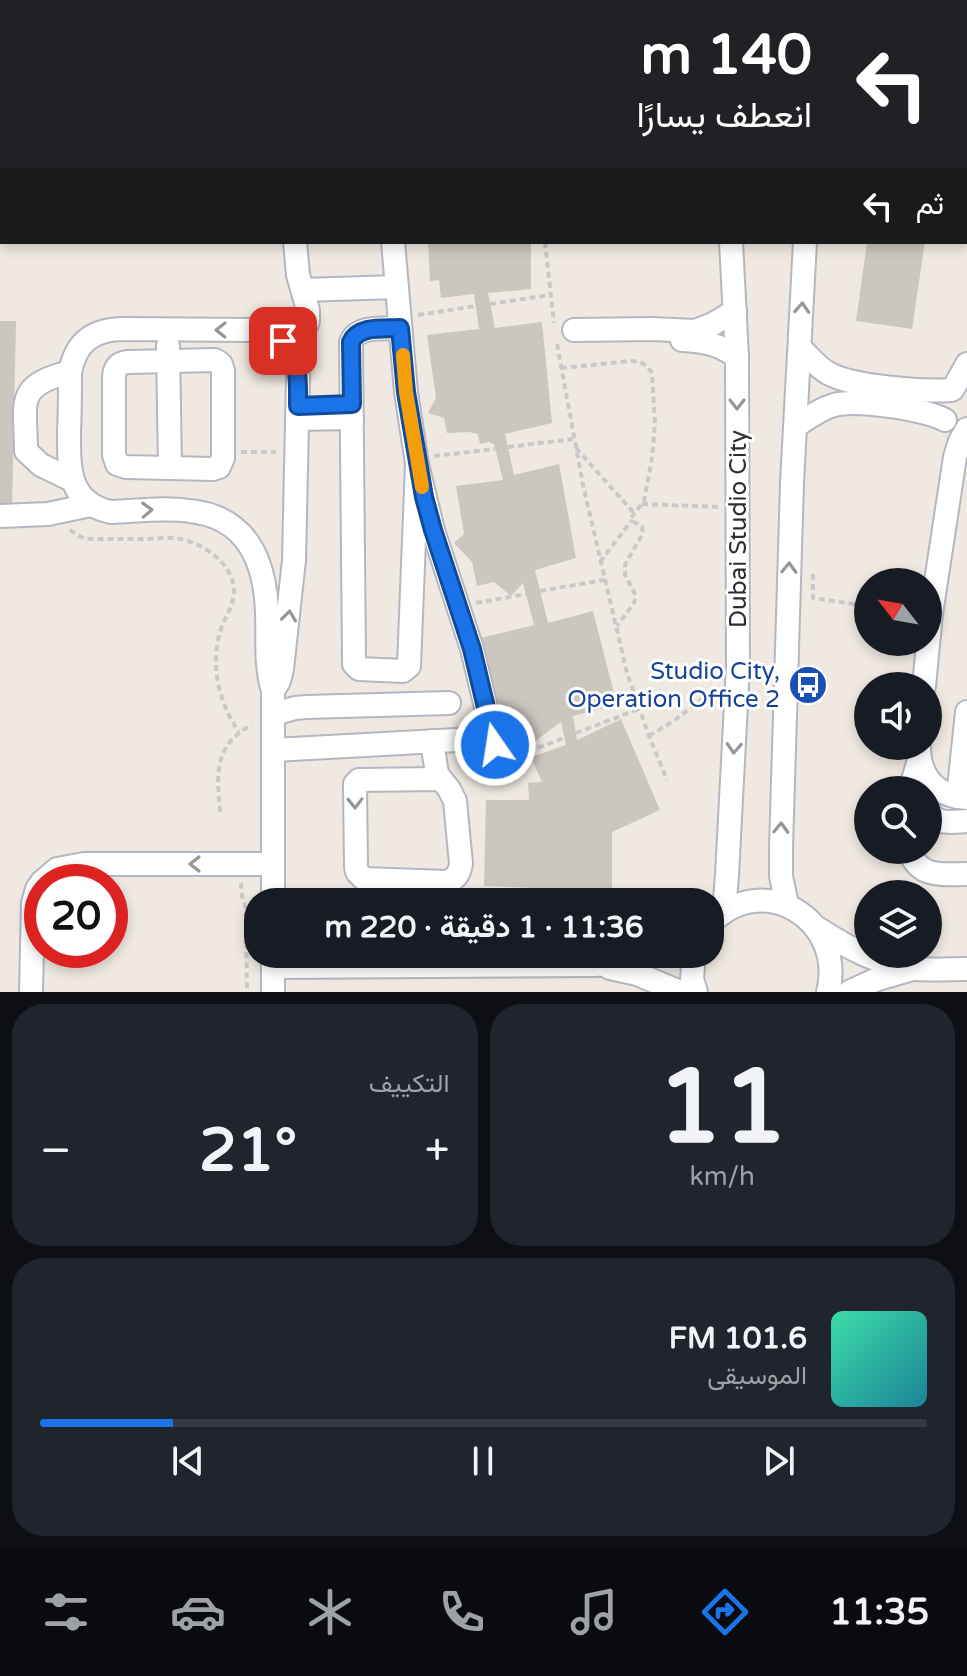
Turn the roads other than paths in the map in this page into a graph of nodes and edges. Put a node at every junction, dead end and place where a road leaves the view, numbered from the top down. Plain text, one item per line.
1 (295, 244) edge
2 (393, 244) edge
3 (731, 244) edge
4 (805, 244) edge
5 (397, 287) junction
6 (303, 290) junction
7 (735, 311) junction
8 (400, 323) junction
9 (167, 329) junction
10 (282, 342) junction
11 (800, 348) junction
12 (737, 357) junction
13 (168, 361) junction
14 (967, 364) edge
15 (70, 372) junction
16 (838, 378) junction
17 (957, 389) edge
18 (905, 399) junction
19 (838, 404) junction
20 (352, 411) junction
21 (298, 412) junction
22 (957, 425) edge
23 (796, 426) junction
24 (416, 461) junction
25 (170, 468) junction
26 (958, 468) edge
27 (72, 480) junction
28 (91, 505) junction
29 (0, 516) edge
30 (925, 672) edge
31 (449, 698) dead end
32 (307, 700) junction
33 (273, 703) junction
34 (967, 712) edge
35 (432, 741) junction
36 (308, 748) junction
37 (274, 750) junction
38 (440, 779) junction
39 (942, 793) edge
40 (963, 797) edge
41 (967, 821) edge
42 (942, 822) edge
43 (128, 864) edge
44 (273, 864) junction
45 (915, 864) edge
46 (967, 874) edge
47 (273, 888) edge
48 (724, 888) edge
49 (787, 905) junction
50 (724, 914) edge
51 (818, 929) junction
52 (32, 968) edge
53 (273, 968) edge
54 (608, 968) edge
55 (693, 968) edge
56 (914, 969) junction
57 (967, 969) edge
58 (31, 992) edge
59 (273, 992) edge
60 (680, 992) edge
61 (696, 992) edge
62 (828, 992) edge
63 (849, 992) edge

1 - 6 street
2 - 5 street
3 - 7 street, Dubai Studio City
11 -> 4 street, Dubai Studio City
5 - 6 street
5 - 8 street
6 - 10 street
7 - 12 street, Dubai Studio City
7 - 12 street
8 - 20 street
8 - 24 street
10 -> 9 street
9 - 13 street
9 - 15 street
10 - 21 street
11 - 16 street
11 - 23 street, Dubai Studio City
12 -> 48 street, Dubai Studio City
13 - 25 street
13 - 25 street
13 - 25 street
14 - 17 street
15 - 27 street
15 - 27 street
16 - 18 street
16 - 19 street
17 - 18 street
17 - 22 street
18 - 19 street
18 - 22 street
19 - 23 street
20 - 21 street
20 - 24 street
33 -> 21 street
22 - 26 street
49 -> 23 street, Dubai Studio City
24 - 35 street
26 - 30 street
27 - 28 street
28 - 29 street
28 -> 33 street
31 - 32 street
32 - 33 street
32 - 36 street
33 - 37 street
34 - 40 street
35 - 36 street
35 - 38 street
36 - 37 street
37 - 44 street
38 -> 38 street
39 - 40 street
41 - 42 street
44 -> 43 street
44 - 47 street
45 - 46 street
49 - 50 street
49 - 51 street
51 - 56 street
51 - 62 street
52 - 58 street
53 - 59 street
54 - 60 street
55 - 61 street
56 - 57 street
56 - 63 street

